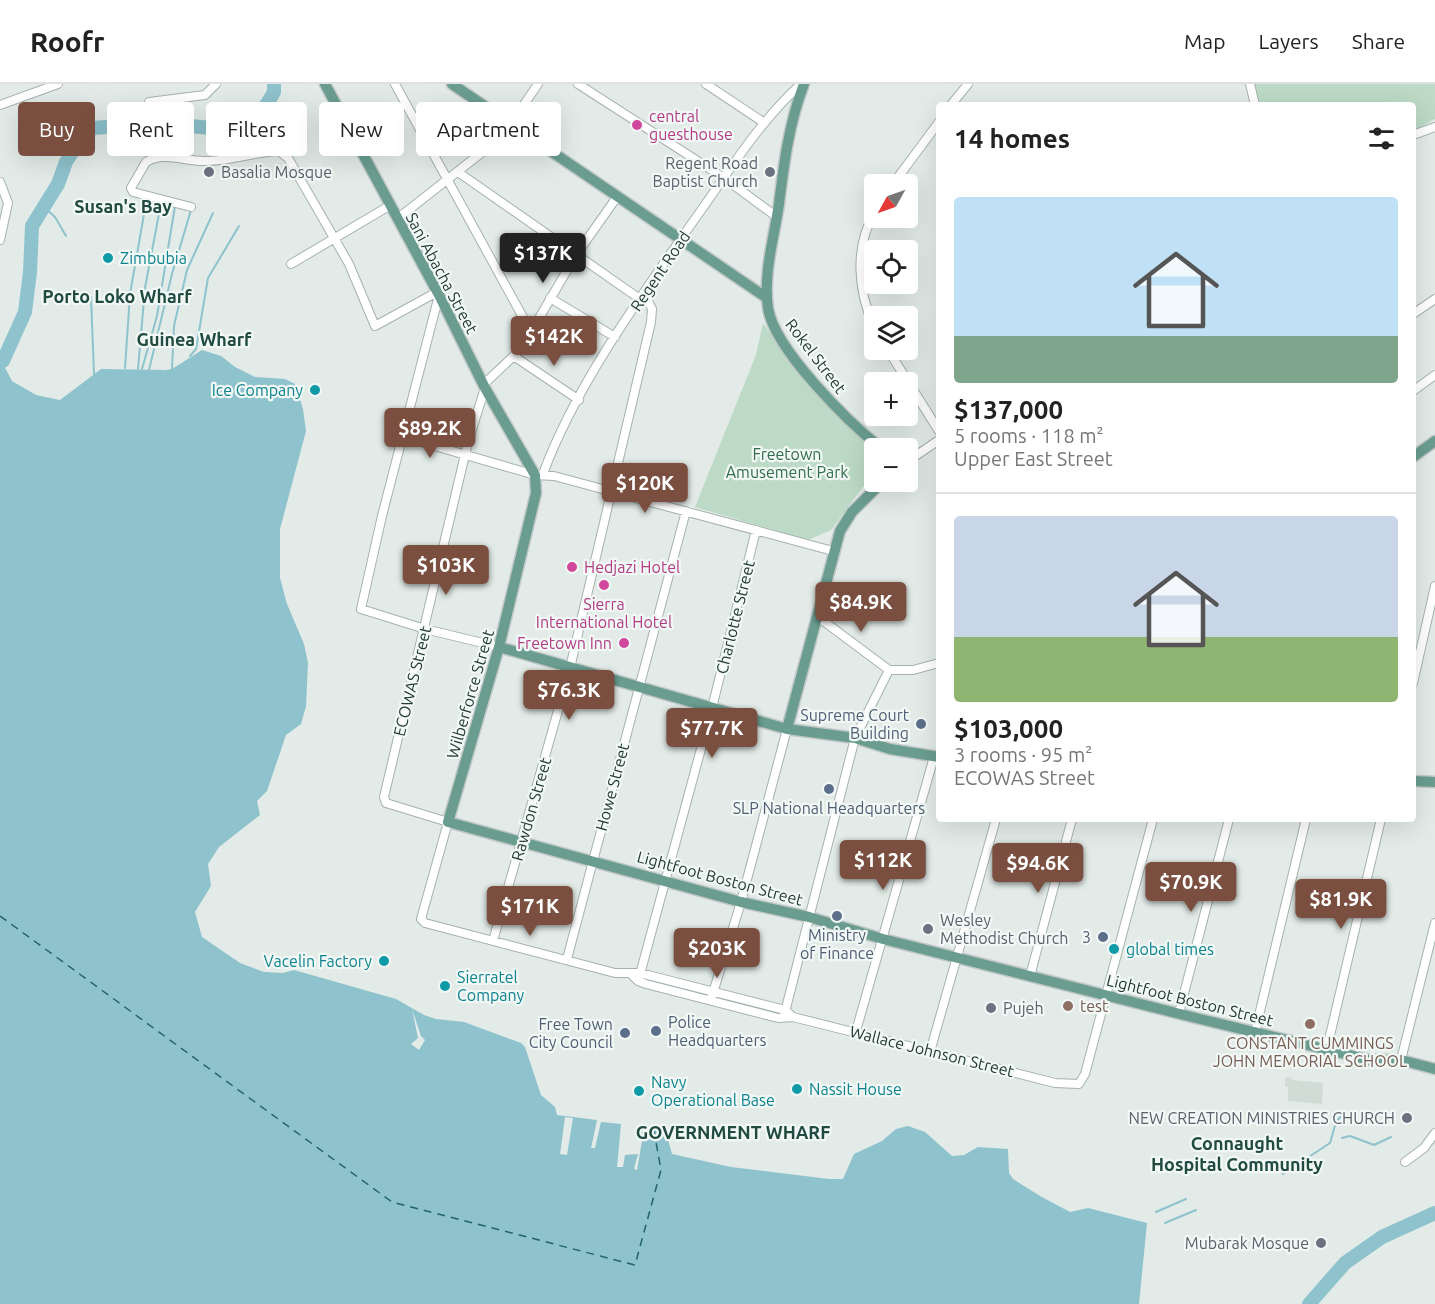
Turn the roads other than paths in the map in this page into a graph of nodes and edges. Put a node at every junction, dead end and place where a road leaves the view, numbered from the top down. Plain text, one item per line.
1 (58, 84) edge
2 (216, 84) edge
3 (325, 84) edge
4 (395, 84) edge
5 (452, 84) edge
6 (538, 84) edge
7 (578, 84) edge
8 (706, 84) edge
9 (802, 84) edge
10 (968, 84) edge
11 (1250, 84) edge
12 (149, 102) dead end
13 (477, 102) edge
14 (526, 102) edge
15 (953, 102) edge
16 (1254, 102) edge
17 (0, 105) edge
18 (763, 122) junction
19 (936, 126) edge
20 (1435, 127) edge
21 (1416, 134) edge
22 (476, 156) edge
23 (556, 156) edge
24 (458, 172) junction
25 (900, 174) edge
26 (724, 178) junction
27 (448, 179) junction
28 (0, 182) edge
29 (617, 197) junction
30 (389, 206) junction
31 (191, 207) dead end
32 (777, 217) junction
33 (397, 219) junction
34 (866, 228) edge
35 (335, 236) junction
36 (0, 240) edge
37 (680, 240) junction
38 (576, 255) junction
39 (291, 264) dead end
40 (438, 293) junction
41 (642, 296) junction
42 (550, 298) junction
43 (767, 298) junction
44 (1435, 299) edge
45 (866, 306) edge
46 (1416, 313) edge
47 (531, 332) junction
48 (615, 337) junction
49 (515, 357) junction
50 (894, 360) edge
51 (1435, 375) edge
52 (485, 386) junction
53 (1416, 389) edge
54 (579, 400) junction
55 (936, 426) edge
56 (404, 437) junction
57 (870, 438) edge
58 (1435, 441) edge
59 (936, 442) edge
60 (918, 454) edge
61 (464, 455) junction
62 (1416, 455) edge
63 (539, 474) junction
64 (612, 492) junction
65 (872, 492) edge
66 (686, 511) junction
67 (756, 530) junction
68 (833, 550) junction
69 (1435, 586) edge
70 (818, 617) junction
71 (424, 629) junction
72 (499, 647) junction
73 (936, 664) edge
74 (570, 668) junction
75 (889, 670) junction
76 (1416, 670) edge
77 (639, 685) junction
78 (712, 708) junction
79 (787, 729) junction
80 (855, 738) junction
81 (936, 757) edge
82 (1416, 781) edge
83 (1435, 782) edge
84 (384, 800) joint
85 (448, 822) junction
86 (995, 822) edge
87 (1071, 822) edge
88 (1152, 822) edge
89 (1228, 822) edge
90 (1305, 822) edge
91 (1381, 822) edge
92 (522, 842) junction
93 (592, 861) junction
94 (666, 880) junction
95 (741, 902) junction
96 (809, 917) junction
97 (421, 919) joint
98 (1435, 923) edge
99 (883, 939) junction
100 (493, 941) junction
101 (955, 957) junction
102 (567, 959) junction
103 (636, 976) junction
104 (1030, 976) junction
105 (1106, 995) junction
106 (712, 996) junction
107 (1179, 1013) junction
108 (787, 1016) junction
109 (856, 1031) junction
110 (1255, 1032) junction
111 (1327, 1048) junction
112 (930, 1052) junction
113 (1401, 1060) junction
114 (1435, 1068) edge
115 (1435, 1134) edge
116 (1405, 1162) dead end

1 - 17 street
2 - 12 street
3 - 30 main road, Sani Abacha Street
4 - 27 street
5 - 13 main road
6 - 14 street
7 - 26 street
8 - 18 street
9 - 18 street, Regent Road
9 - 32 main road
10 - 15 street
11 - 16 street
18 - 26 street, Regent Road
19 - 25 street
20 - 21 street
22 - 24 street
23 - 29 main road
24 - 27 street
24 - 38 street
26 - 32 street
26 - 37 street, Regent Road
27 - 33 street
27 - 47 street
28 - 36 street
29 - 37 main road
29 - 38 street
30 - 33 main road, Sani Abacha Street
30 - 35 street
31 - 35 street
32 - 43 main road
33 - 40 main road, Sani Abacha Street
34 - 45 street
35 - 39 street
35 - 40 street
37 - 41 street, Regent Road
37 - 43 main road
38 - 41 street
38 - 42 street
40 - 52 main road, Sani Abacha Street
40 - 56 street
41 - 48 street, Regent Road
41 - 64 street, Rawdon Street
42 - 47 street
42 - 48 street
43 - 57 main road, Rokel Street
44 - 46 street
47 - 49 street
48 - 54 street, Regent Road
49 - 52 street
49 - 54 street
50 - 55 street
51 - 53 street
52 - 61 street, ECOWAS Street
52 - 63 main road, Sani Abacha Street
54 - 63 street, Regent Road
56 - 61 street
56 - 71 street
58 - 62 main road
59 - 60 street
61 - 63 street
61 - 71 street, ECOWAS Street
63 - 64 street
63 - 72 main road, Wilberforce Street
64 - 66 street
64 - 74 street, Rawdon Street
65 - 68 main road
66 - 67 street
66 - 77 street, Howe Street
67 - 68 street
67 - 78 street, Charlotte Street
68 - 70 main road
69 - 76 street
70 - 75 street
70 - 79 main road
71 - 72 street
71 - 84 street, ECOWAS Street
72 - 74 main road
72 - 85 main road, Wilberforce Street
73 - 75 street
74 - 77 main road
74 - 92 street, Rawdon Street
75 - 80 street
77 - 78 main road
77 - 93 street, Howe Street
78 - 79 main road
78 - 94 street, Charlotte Street
79 - 80 main road
79 - 95 street
80 - 81 main road
80 - 96 street
81 - 99 street
82 - 83 main road
84 - 85 street, Lightfoot Boston Street
85 - 92 main road, Lightfoot Boston Street
85 - 97 street, Wilberforce Street
86 - 101 street
87 - 104 street
88 - 105 street
89 - 107 street
90 - 110 street
91 - 111 street
92 - 93 main road, Lightfoot Boston Street
92 - 100 street, Rawdon Street
93 - 94 main road, Lightfoot Boston Street
93 - 102 street, Howe Street
94 - 95 main road, Lightfoot Boston Street
94 - 103 street, Charlotte Street
95 - 96 main road, Lightfoot Boston Street
95 - 106 street
96 - 99 main road, Lightfoot Boston Street
96 - 108 street
97 - 100 street, Wallace Johnson Street
98 - 113 street
99 - 101 main road, Lightfoot Boston Street
99 - 109 street
100 - 102 street, Wallace Johnson Street
101 - 104 main road, Lightfoot Boston Street
101 - 112 street
102 - 103 street, Wallace Johnson Street
103 - 106 street, Wallace Johnson Street
104 - 105 main road, Lightfoot Boston Street
105 - 107 main road, Lightfoot Boston Street
105 - 112 street, Wallace Johnson Street
106 - 108 street, Wallace Johnson Street
107 - 110 main road, Lightfoot Boston Street
108 - 109 street, Wallace Johnson Street
109 - 112 street, Wallace Johnson Street
110 - 111 main road, Lightfoot Boston Street
111 - 113 main road, Lightfoot Boston Street
113 - 114 main road, Lightfoot Boston Street
115 - 116 street

